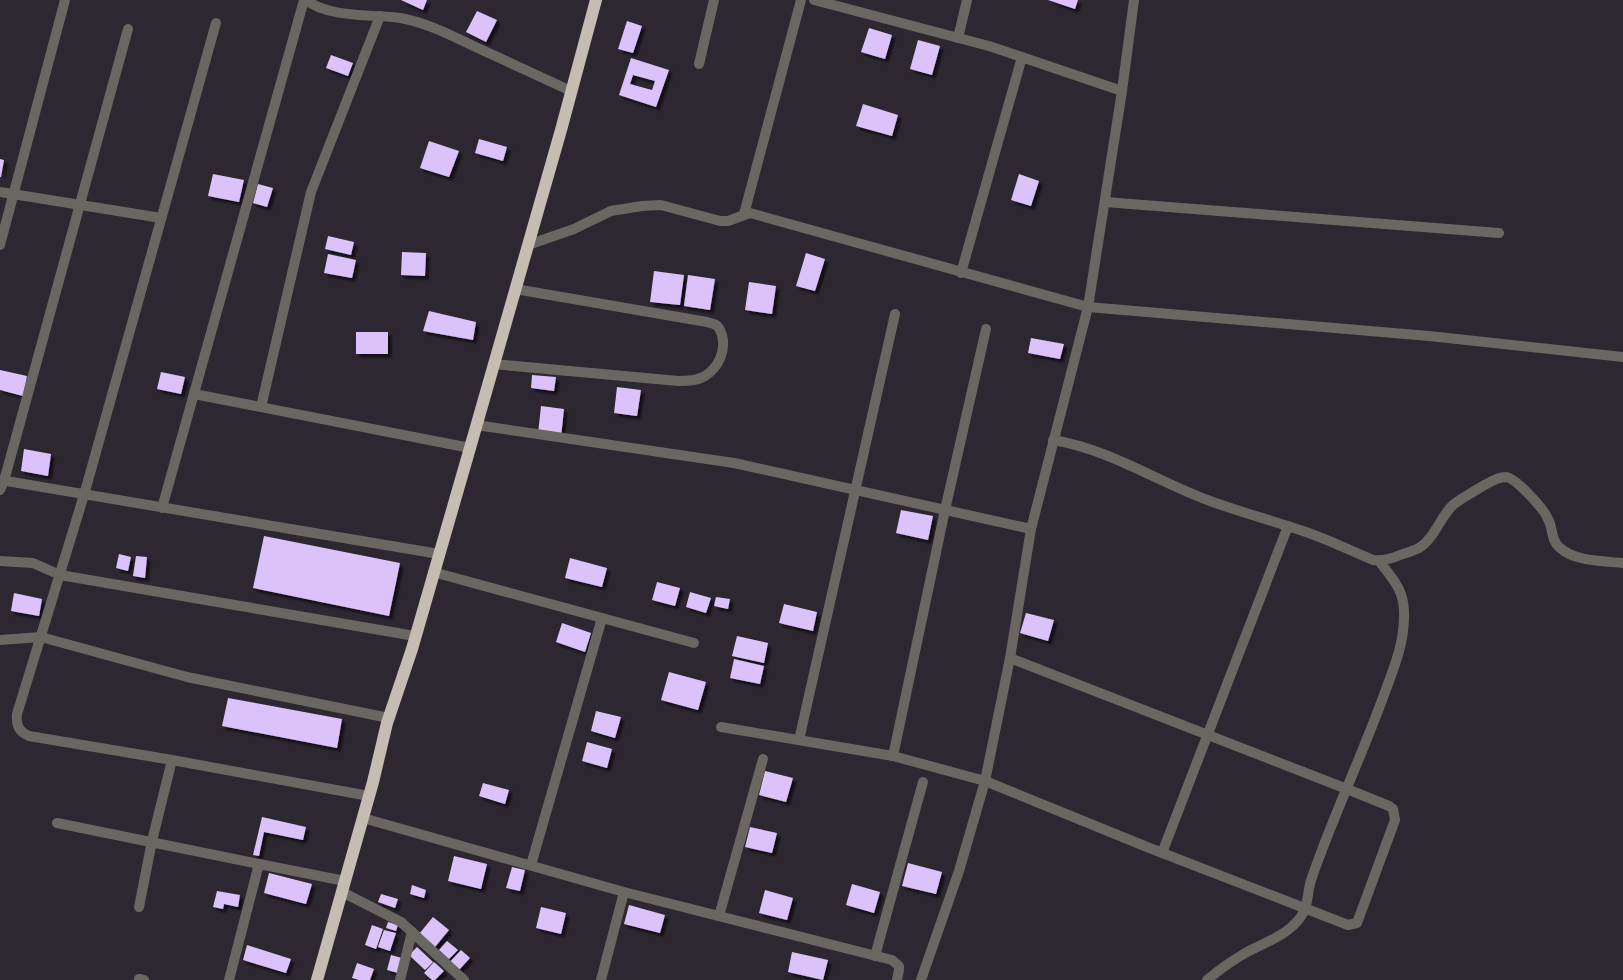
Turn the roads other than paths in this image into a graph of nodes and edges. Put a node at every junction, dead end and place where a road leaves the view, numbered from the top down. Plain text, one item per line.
1 (65, 0) edge
2 (305, 0) edge
3 (596, 0) edge
4 (714, 0) edge
5 (801, 0) edge
6 (814, 0) edge
7 (967, 0) edge
8 (1134, 0) edge
9 (380, 16) junction
10 (216, 23) dead end
11 (128, 30) dead end
12 (958, 38) junction
13 (1022, 57) junction
14 (699, 64) dead end
15 (571, 91) junction
16 (1122, 91) junction
17 (0, 192) edge
18 (14, 195) junction
19 (1105, 202) junction
20 (80, 205) junction
21 (744, 214) junction
22 (161, 218) junction
23 (1498, 233) dead end
24 (0, 245) edge
25 (528, 245) junction
26 (961, 273) junction
27 (515, 289) junction
28 (1088, 307) junction
29 (895, 314) dead end
30 (986, 329) dead end
31 (1623, 357) edge
32 (493, 364) junction
33 (194, 394) junction
34 (261, 407) junction
35 (476, 425) junction
36 (1053, 440) junction
37 (470, 448) junction
38 (1, 484) edge
39 (854, 490) junction
40 (84, 495) junction
41 (162, 508) junction
42 (945, 510) junction
43 (1288, 526) junction
44 (1031, 529) junction
45 (439, 554) junction
46 (0, 561) edge
47 (1379, 561) junction
48 (1623, 563) edge
49 (434, 572) junction
50 (60, 575) junction
51 (602, 618) junction
52 (415, 636) junction
53 (41, 637) junction
54 (0, 640) edge
55 (694, 643) dead end
56 (1010, 658) junction
57 (389, 718) junction
58 (721, 727) dead end
59 (1206, 735) junction
60 (799, 740) junction
61 (893, 756) junction
62 (763, 759) dead end
63 (172, 760) junction
64 (985, 781) junction
65 (923, 782) dead end
66 (1346, 789) junction
67 (369, 796) junction
68 (363, 818) junction
69 (57, 823) dead end
70 (152, 841) junction
71 (1162, 852) junction
72 (259, 864) junction
73 (531, 865) junction
74 (343, 886) junction
75 (624, 892) junction
76 (139, 907) dead end
77 (1306, 908) junction
78 (719, 916) junction
79 (412, 932) junction
80 (875, 956) junction
81 (229, 980) edge
82 (317, 980) edge
83 (400, 980) edge
84 (464, 980) edge
85 (601, 980) edge
86 (897, 980) edge
87 (921, 980) edge
88 (1207, 980) edge

1 - 18 street
2 - 9 street
2 - 33 street
3 - 15 highway
4 - 14 street
5 - 21 street
6 - 12 street
7 - 12 street
8 - 16 street
9 - 15 street
9 - 34 street
10 - 22 street
11 - 20 street
12 - 13 street
13 - 16 street
13 - 26 street
15 - 25 highway
16 - 19 street
17 - 18 street
18 - 20 street
18 - 24 street
19 - 23 street
19 - 28 street
20 - 22 street
20 - 38 street
21 - 25 street
21 - 26 street
22 - 40 street
25 - 27 highway
26 - 28 street
27 - 32 highway
27 - 32 street
28 - 31 street
28 - 36 street
29 - 39 street
30 - 42 street
32 - 35 highway
33 - 34 street
33 - 41 street
34 - 37 street
35 - 37 highway
35 - 39 street
36 - 43 street
36 - 44 street
37 - 45 highway
38 - 40 street
39 - 42 street
39 - 60 street
40 - 41 street
40 - 50 street
41 - 45 street
42 - 44 street
42 - 61 street
43 - 47 street
43 - 59 street
44 - 56 street
45 - 49 highway
46 - 50 street
47 - 48 street
47 - 66 street
49 - 51 street
49 - 52 highway
50 - 52 street
50 - 53 street
51 - 55 street
51 - 73 street
52 - 57 highway
53 - 54 street
53 - 57 street
53 - 63 street
56 - 59 street
56 - 64 street
57 - 67 highway
58 - 60 street
59 - 66 street
59 - 71 street
60 - 61 street
61 - 64 street
62 - 78 street
63 - 67 street
63 - 70 street
64 - 71 street
64 - 87 street
65 - 80 street
66 - 77 street
66 - 77 street
67 - 68 highway
68 - 73 street
68 - 74 highway
69 - 70 street
70 - 72 street
70 - 76 street
71 - 77 street
72 - 74 street
72 - 81 street
73 - 75 street
74 - 79 street
74 - 82 highway
75 - 78 street
75 - 85 street
77 - 88 street
78 - 80 street
79 - 83 street
79 - 84 street
80 - 86 street

